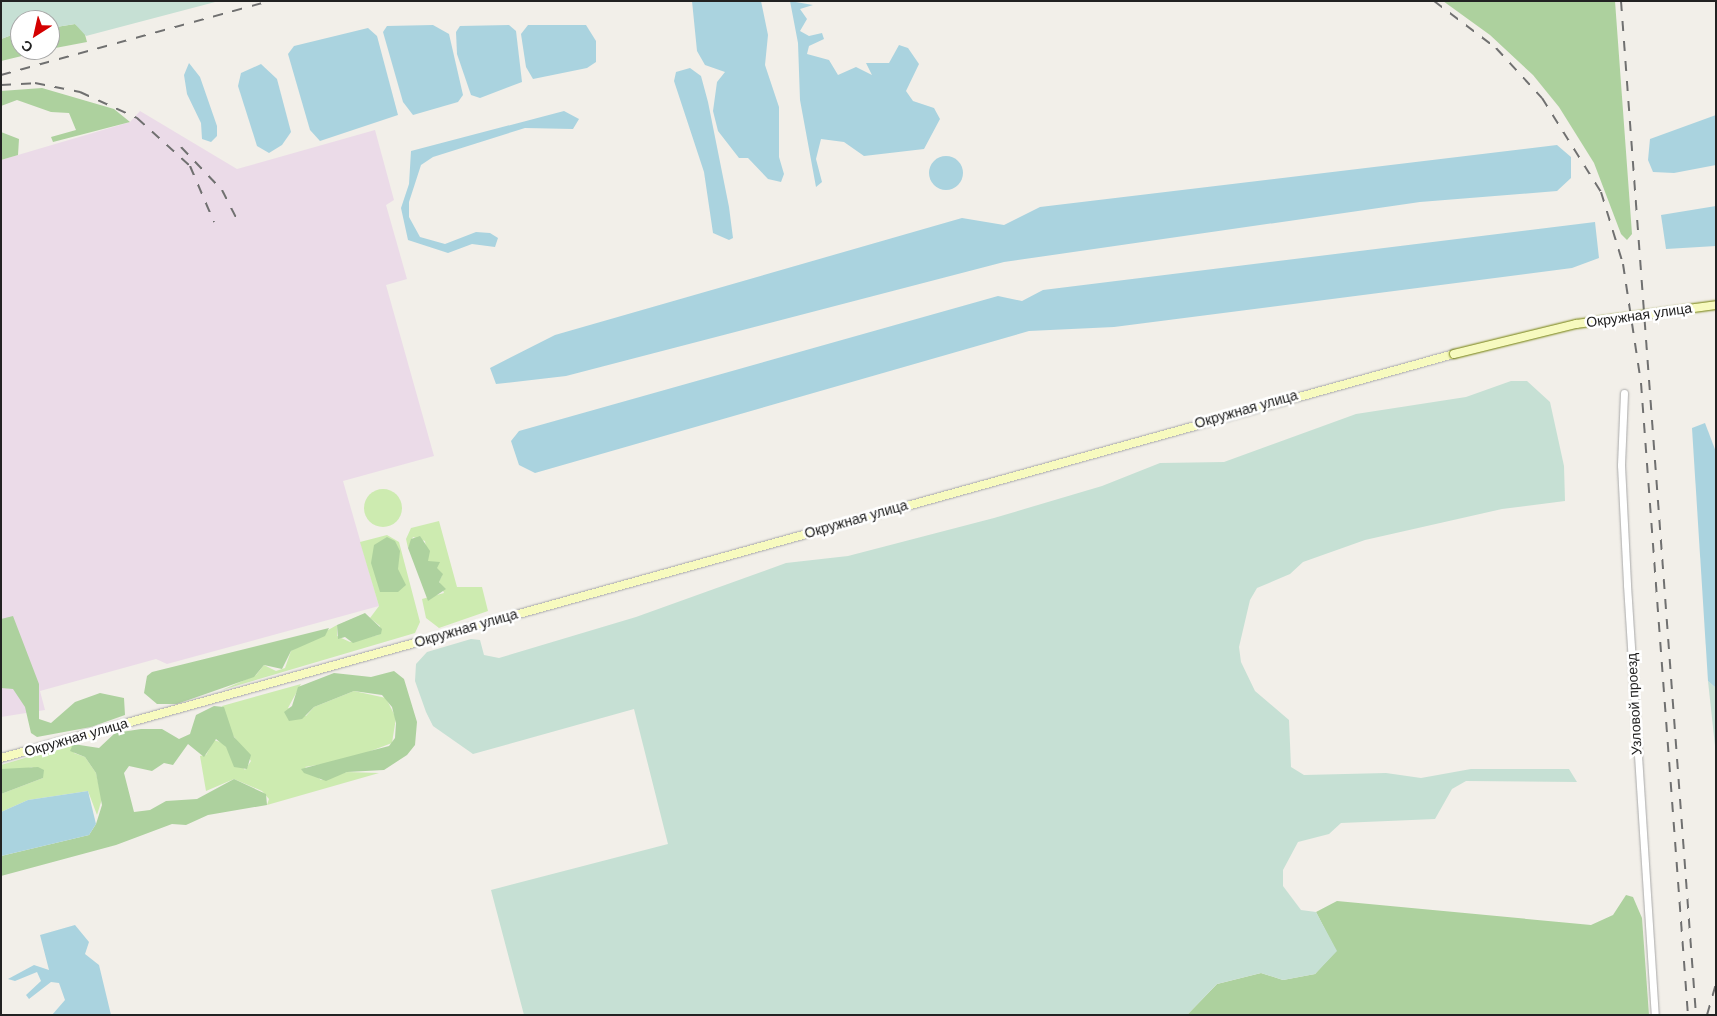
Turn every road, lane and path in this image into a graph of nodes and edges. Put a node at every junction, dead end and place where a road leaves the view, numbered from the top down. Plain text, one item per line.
1 (1716, 305) edge
2 (1624, 393) dead end
3 (1, 758) edge
4 (1655, 1015) edge

1 - 3 main road, Окружная улица, bridge
2 - 4 street, Узловой проезд

